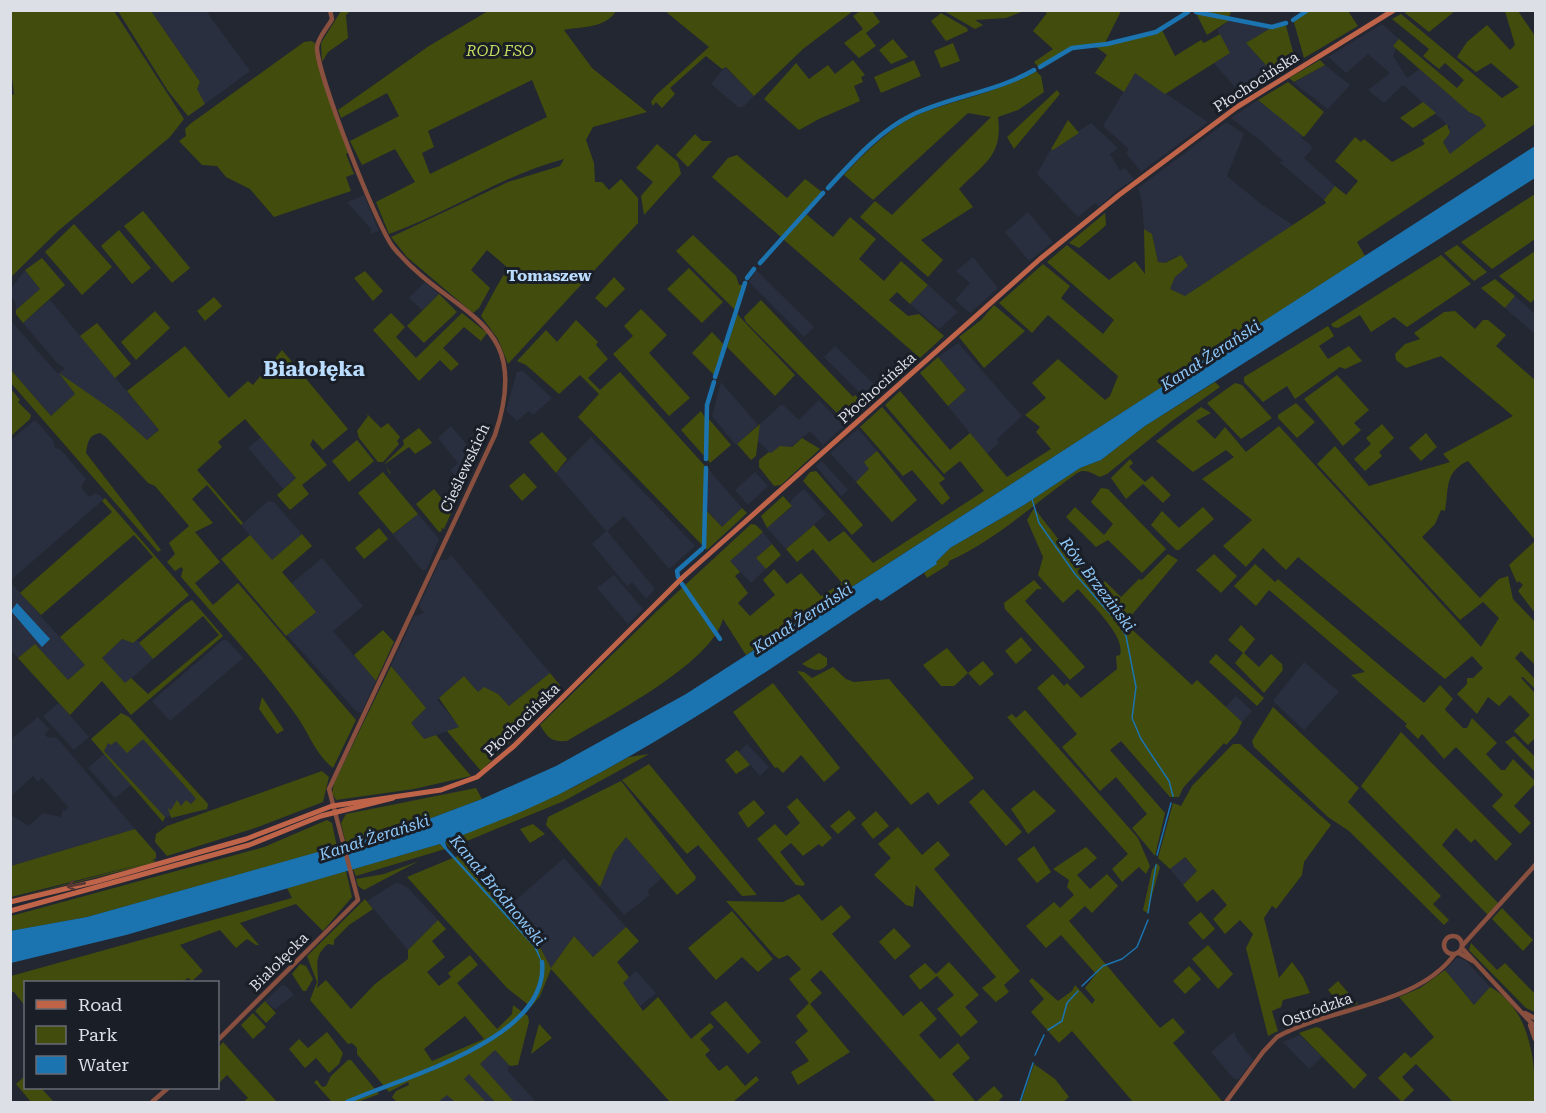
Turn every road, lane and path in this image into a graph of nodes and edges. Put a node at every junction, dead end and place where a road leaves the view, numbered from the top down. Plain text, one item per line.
1 (330, 10) edge
2 (1394, 10) edge
3 (397, 796) junction
4 (332, 806) junction
5 (334, 813) junction
6 (1536, 864) edge
7 (358, 900) joint
8 (10, 902) edge
9 (10, 911) edge
10 (1473, 934) junction
11 (1460, 939) junction
12 (1459, 950) junction
13 (1447, 953) junction
14 (1439, 968) junction
15 (1521, 1011) junction
16 (1536, 1019) edge
17 (1529, 1022) junction
18 (1536, 1028) edge
19 (1535, 1038) edge
20 (219, 1039) edge
21 (1536, 1045) edge
22 (167, 1089) edge
23 (152, 1102) edge
24 (1226, 1102) edge

1 - 4 street, Cieślewskich
2 - 3 main road, Płochocińska
3 - 4 main road, Płochocińska
3 - 5 main road, Płochocińska
4 - 5 street, Cieślewskich
4 -> 8 main road, Płochocińska
5 - 7 street, Cieślewskich
5 - 9 main road, Płochocińska
6 - 10 street, Ostródzka
7 - 20 street, Białołęcka
10 - 11 street, Ostródzka
10 - 12 street, Ostródzka
11 - 12 street
11 - 13 street
12 - 13 street
12 - 14 street, Ostródzka
12 - 15 street
13 - 14 street, Ostródzka
14 - 24 street, Ostródzka
15 - 16 street
15 - 17 street
17 - 18 street
17 - 19 street
19 - 21 street
22 - 23 street

